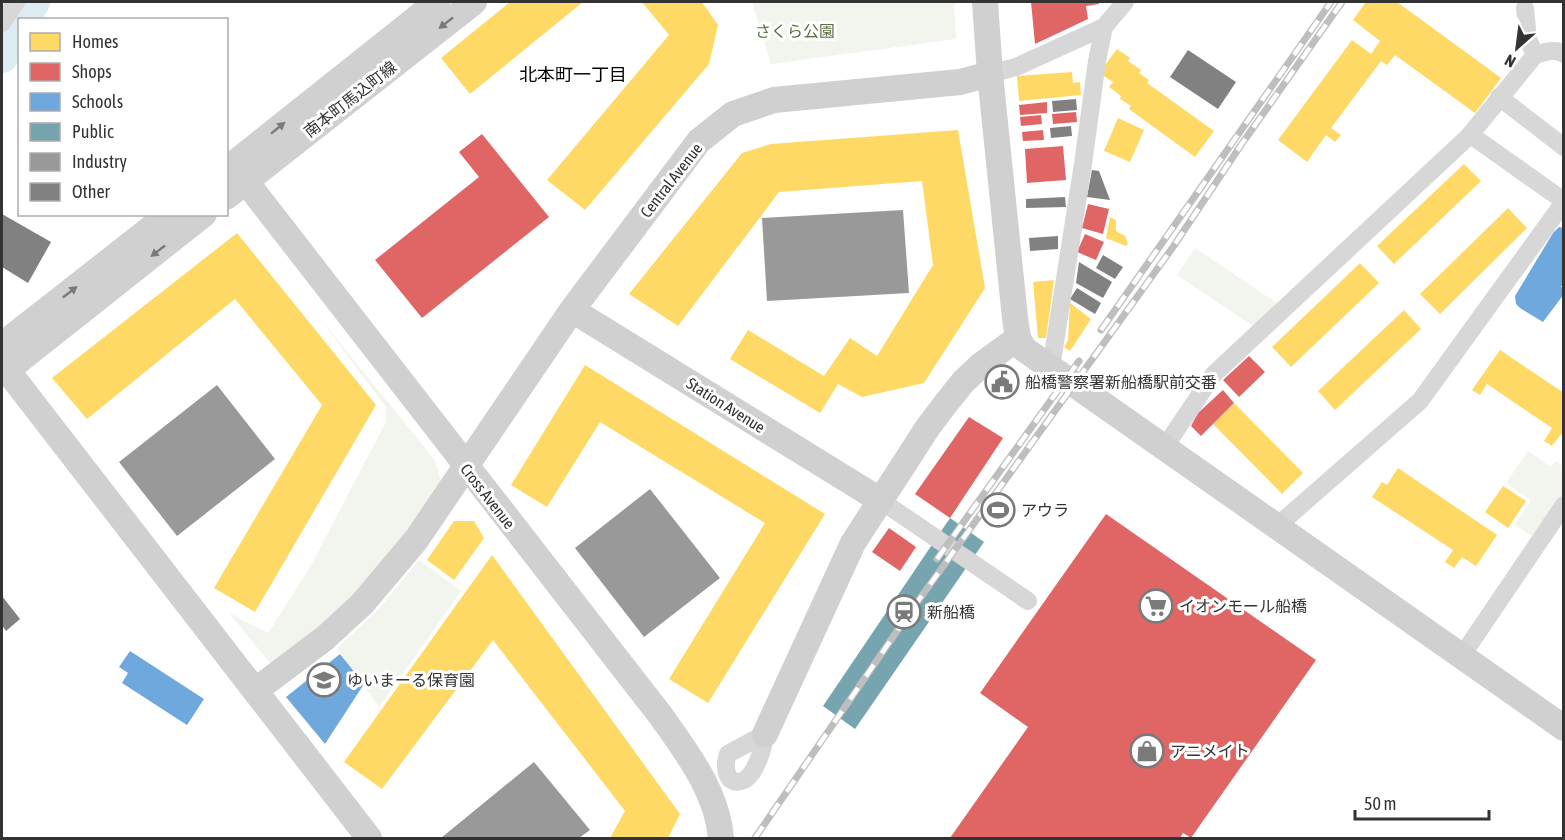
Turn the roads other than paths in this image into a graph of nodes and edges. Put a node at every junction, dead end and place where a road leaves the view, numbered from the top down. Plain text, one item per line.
1 (16, 2) edge
2 (437, 2) edge
3 (474, 2) edge
4 (985, 2) edge
5 (1125, 2) edge
6 (1525, 8) dead end
7 (2, 23) edge
8 (1104, 27) junction
9 (1563, 54) edge
10 (1536, 55) junction
11 (990, 74) junction
12 (1499, 97) junction
13 (1469, 135) junction
14 (1563, 147) edge
15 (233, 178) edge
16 (1563, 201) edge
17 (167, 216) edge
18 (201, 216) edge
19 (572, 310) junction
20 (1018, 338) junction
21 (3, 363) edge
22 (1051, 368) junction
23 (1164, 448) junction
24 (466, 467) junction
25 (880, 500) junction
26 (1563, 505) edge
27 (1276, 527) junction
28 (1028, 601) dead end
29 (1461, 657) junction
30 (255, 690) junction
31 (1563, 728) edge
32 (765, 734) dead end
33 (369, 838) edge
34 (721, 838) edge

1 - 7 street
15 -> 2 street, 南本町馬込町線
3 -> 15 street, 南本町馬込町線
4 - 11 street
5 - 8 street
6 - 10 street
8 - 11 street
8 - 22 street
9 - 10 street
10 - 12 street
11 - 19 street, Central Avenue
11 - 20 street
12 - 13 street
12 - 14 street
13 - 16 street
13 - 23 street
15 - 24 street, Cross Avenue
16 - 27 street
21 -> 17 street
18 -> 21 street
19 - 24 street, Central Avenue
19 - 25 street, Station Avenue
20 - 22 street
20 - 25 street
21 - 30 street
22 - 23 street
23 - 27 street
24 - 30 street, Central Avenue
24 - 34 street, Cross Avenue
25 - 28 street
25 - 32 street
26 - 29 street
27 - 29 street
29 - 31 street
30 - 33 street

